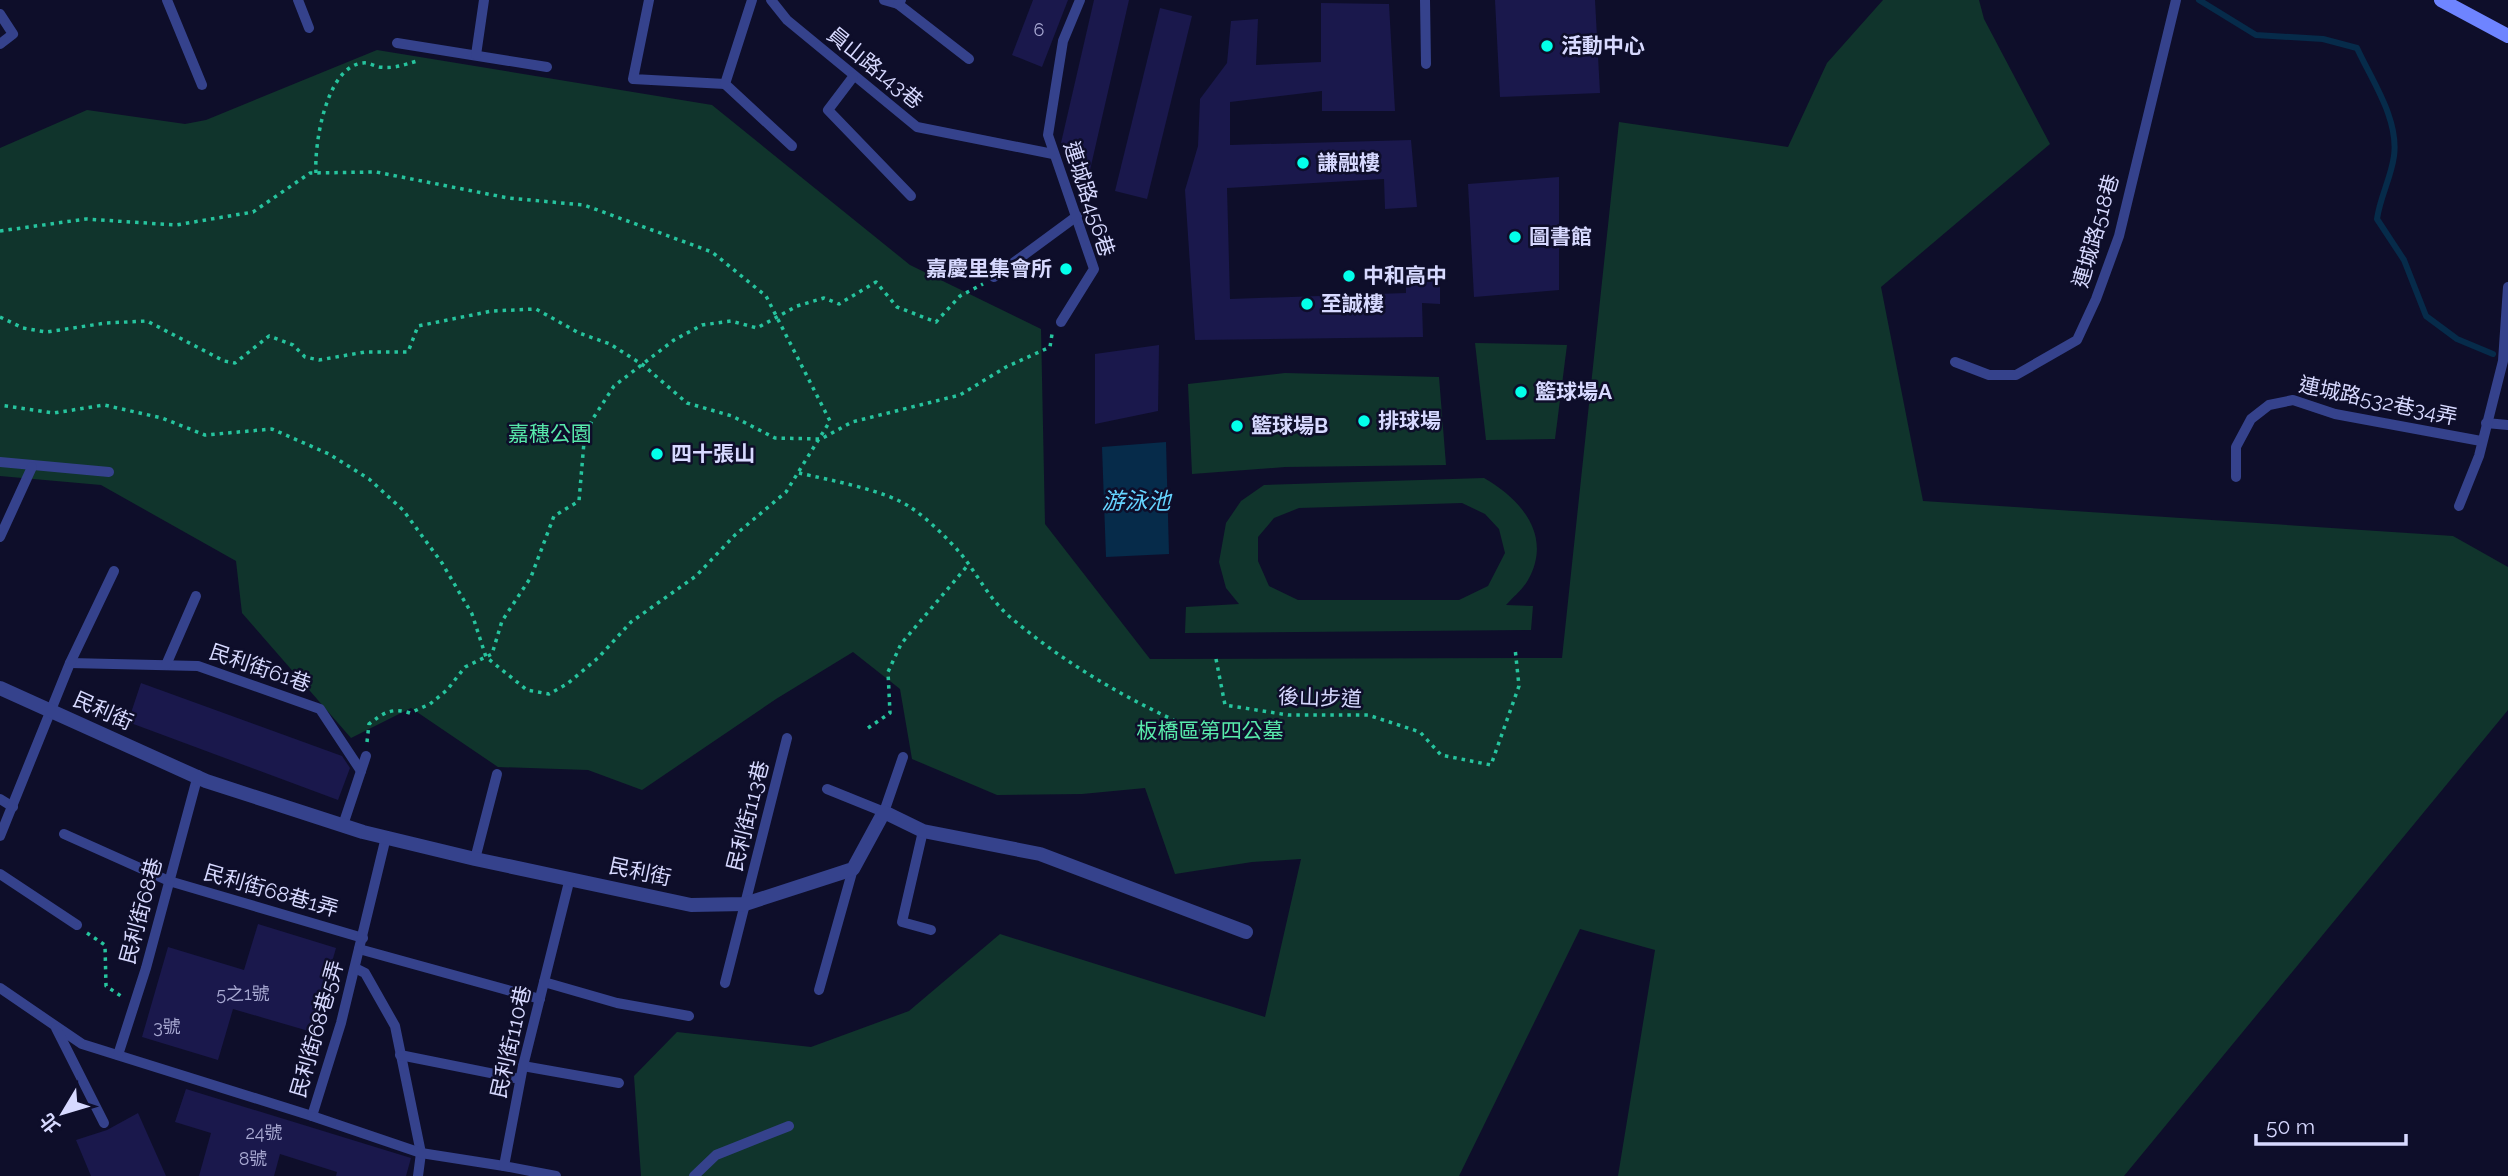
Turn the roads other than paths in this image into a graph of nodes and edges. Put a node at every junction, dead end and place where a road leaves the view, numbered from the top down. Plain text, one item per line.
1 (167, 0) edge
2 (298, 0) edge
3 (484, 0) edge
4 (649, 0) edge
5 (752, 0) edge
6 (771, 0) edge
7 (884, 0) edge
8 (1425, 0) edge
9 (2176, 0) edge
10 (2441, 0) edge
11 (1077, 1) edge
12 (900, 2) edge
13 (0, 14) edge
14 (309, 28) dead end
15 (2508, 36) edge
16 (397, 43) dead end
17 (0, 44) edge
18 (477, 55) junction
19 (969, 59) dead end
20 (1426, 64) dead end
21 (547, 66) dead end
22 (853, 77) junction
23 (725, 84) junction
24 (202, 85) dead end
25 (792, 146) dead end
26 (1053, 154) junction
27 (911, 196) dead end
28 (1077, 216) junction
29 (994, 277) road end
30 (2508, 287) edge
31 (1061, 323) road end
32 (1955, 362) dead end
33 (2486, 423) junction
34 (2508, 425) edge
35 (2481, 441) junction
36 (0, 462) edge
37 (32, 467) junction
38 (109, 472) dead end
39 (2236, 477) dead end
40 (2459, 506) dead end
41 (0, 537) edge
42 (114, 571) dead end
43 (195, 596) dead end
44 (70, 663) junction
45 (166, 666) junction
46 (0, 688) edge
47 (53, 712) junction
48 (787, 738) dead end
49 (366, 756) road end
50 (903, 757) dead end
51 (361, 771) junction
52 (497, 774) dead end
53 (198, 775) junction
54 (827, 789) dead end
55 (0, 799) edge
56 (13, 807) junction
57 (884, 812) junction
58 (343, 825) junction
59 (923, 831) junction
60 (64, 834) dead end
61 (0, 836) edge
62 (386, 837) junction
63 (475, 859) junction
64 (853, 869) junction
65 (0, 874) edge
66 (570, 878) junction
67 (169, 881) junction
68 (745, 904) junction
69 (77, 925) road end
70 (931, 930) dead end
71 (1246, 932) dead end
72 (363, 937) junction
73 (359, 950) junction
74 (355, 968) junction
75 (544, 982) junction
76 (725, 983) dead end
77 (0, 988) edge
78 (819, 990) dead end
79 (540, 999) junction
80 (689, 1016) dead end
81 (54, 1025) junction
82 (118, 1055) junction
83 (400, 1055) junction
84 (523, 1066) junction
85 (520, 1079) junction
86 (619, 1083) dead end
87 (312, 1116) junction
88 (104, 1123) dead end
89 (789, 1126) dead end
90 (421, 1153) junction
91 (504, 1166) junction
92 (418, 1176) edge
93 (555, 1176) edge
94 (694, 1176) edge

1 - 24 lane
2 - 14 lane
3 - 18 lane
4 - 23 lane
5 - 23 lane
6 - 22 lane, 員山路143巷
7 - 12 lane
8 - 20 lane
9 - 32 lane, 連城路518巷
10 - 15 main road
11 - 26 lane, 連城路456巷
12 - 19 lane
13 - 17 lane
16 - 18 lane
18 - 21 lane
22 - 26 lane, 員山路143巷
22 - 27 lane
23 - 25 lane
26 - 28 lane, 連城路456巷
28 - 29 lane
28 - 31 lane, 連城路456巷
30 - 33 lane
33 - 34 lane
33 - 35 lane
35 - 39 lane, 連城路532巷34弄
35 - 40 lane
36 - 37 lane
37 - 38 lane
37 - 41 lane
42 - 44 lane
43 - 45 lane
44 - 45 lane, 民利街61巷
44 - 47 lane
45 - 51 lane, 民利街61巷
46 - 47 street, 民利街
47 - 53 street, 民利街
47 - 56 lane
48 - 68 lane, 民利街113巷
49 - 51 lane
50 - 57 lane
51 - 58 lane
52 - 63 lane
53 - 58 street, 民利街
53 - 67 lane, 民利街68巷
54 - 57 lane
55 - 56 lane
56 - 61 lane
57 - 59 street
57 - 64 street
58 - 62 street, 民利街
59 - 70 lane
59 - 71 street
60 - 67 lane, 民利街68巷1弄
62 - 63 street, 民利街
62 - 72 lane, 民利街68巷5弄
63 - 66 street, 民利街
64 - 68 street, 民利街
64 - 78 lane
65 - 69 lane
66 - 68 street, 民利街
66 - 75 lane, 民利街110巷
67 - 72 lane, 民利街68巷1弄
67 - 82 lane, 民利街68巷
68 - 76 lane, 民利街113巷
72 - 73 lane, 民利街68巷5弄
73 - 74 lane, 民利街68巷5弄
73 - 79 lane
74 - 83 lane
74 - 87 lane, 民利街68巷5弄
75 - 79 lane, 民利街110巷
75 - 80 lane
77 - 81 lane, 民利街68巷5弄
79 - 84 lane, 民利街110巷
81 - 82 lane, 民利街68巷5弄
81 - 88 lane
82 - 87 lane, 民利街68巷5弄
83 - 85 lane
83 - 90 lane
84 - 85 lane, 民利街110巷
84 - 86 lane
85 - 91 lane, 民利街110巷
87 - 90 lane
89 - 94 lane
90 - 91 lane
90 - 92 lane
91 - 93 lane

